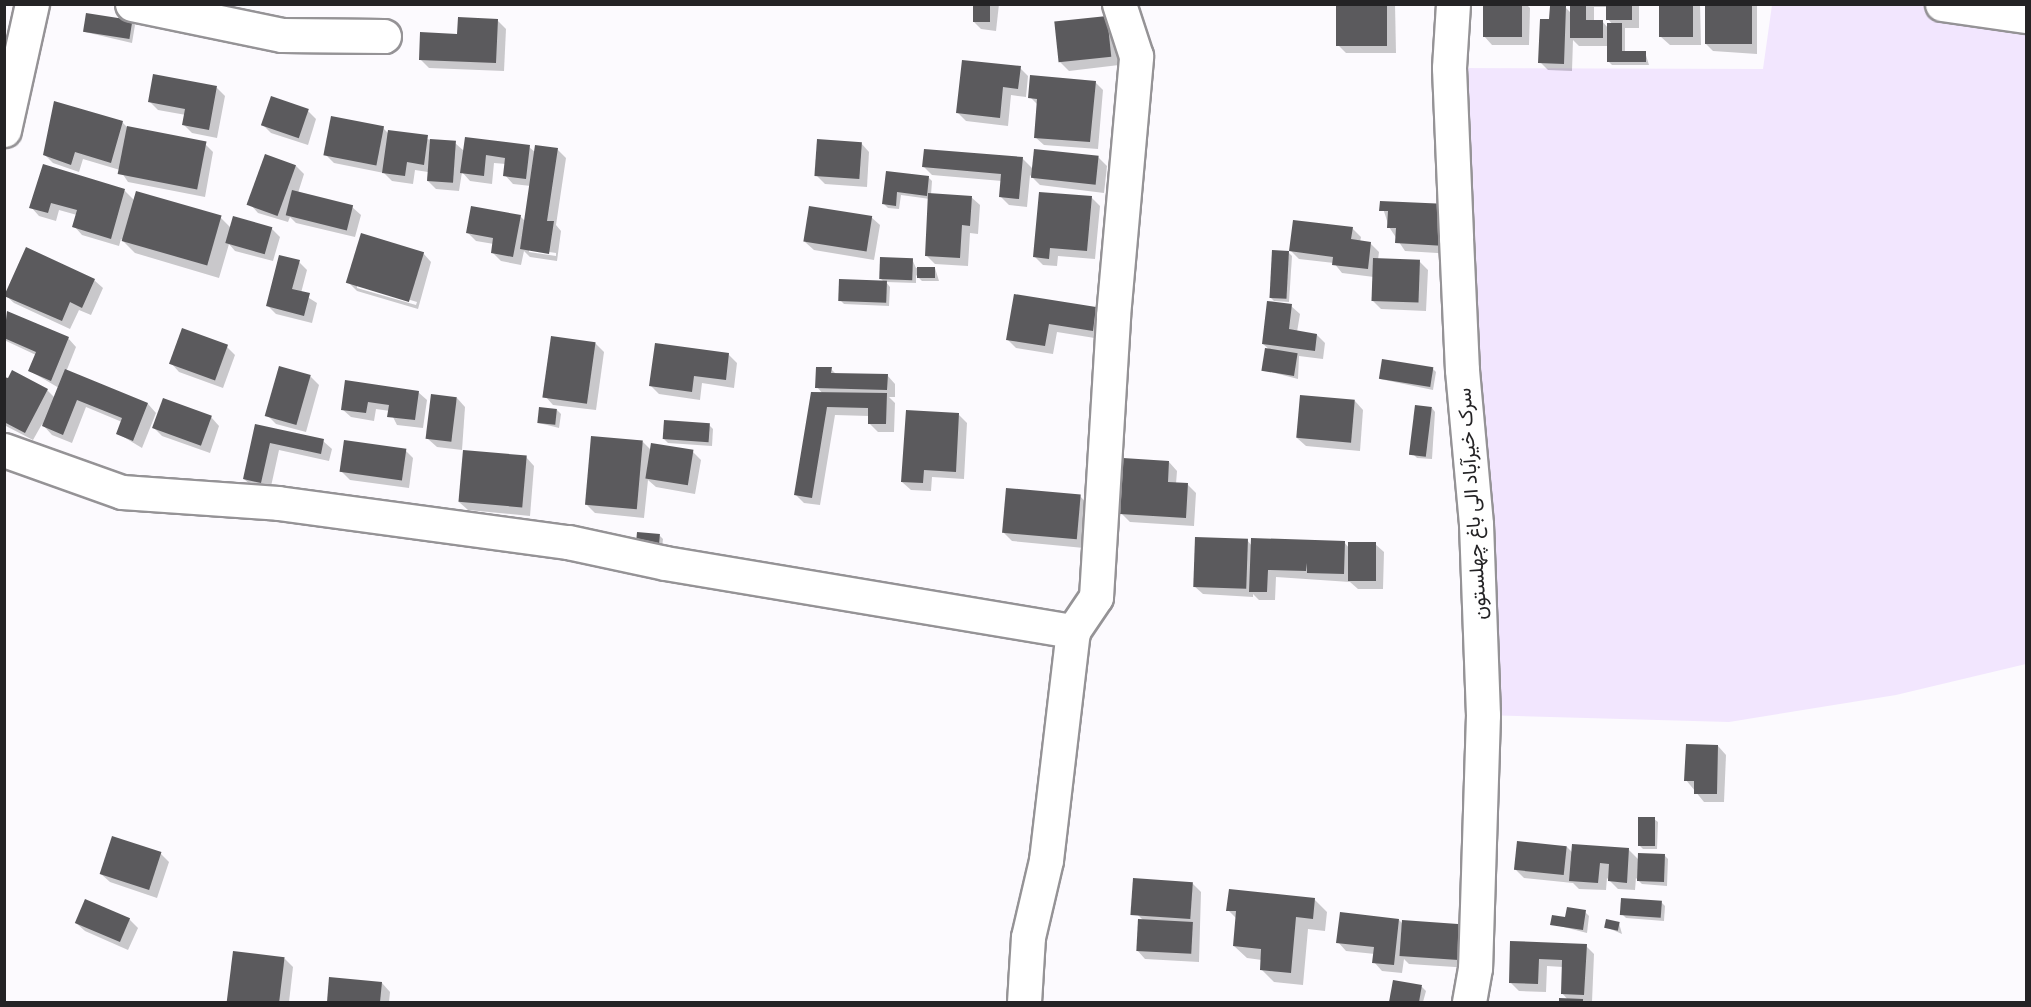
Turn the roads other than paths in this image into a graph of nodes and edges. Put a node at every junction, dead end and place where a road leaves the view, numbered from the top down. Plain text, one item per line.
1 (32, 4) edge
2 (132, 4) edge
3 (1119, 4) edge
4 (1453, 4) edge
5 (1942, 4) edge
6 (2026, 16) edge
7 (384, 36) dead end
8 (4, 130) edge
9 (4, 450) edge
10 (1073, 631) junction
11 (1024, 1002) edge
12 (1469, 1002) edge

1 - 8 street
2 - 7 street
3 - 10 street
4 - 12 street, سرک خیرآباد الی باغ چهلستون
5 - 6 street
9 - 10 street
10 - 11 street

